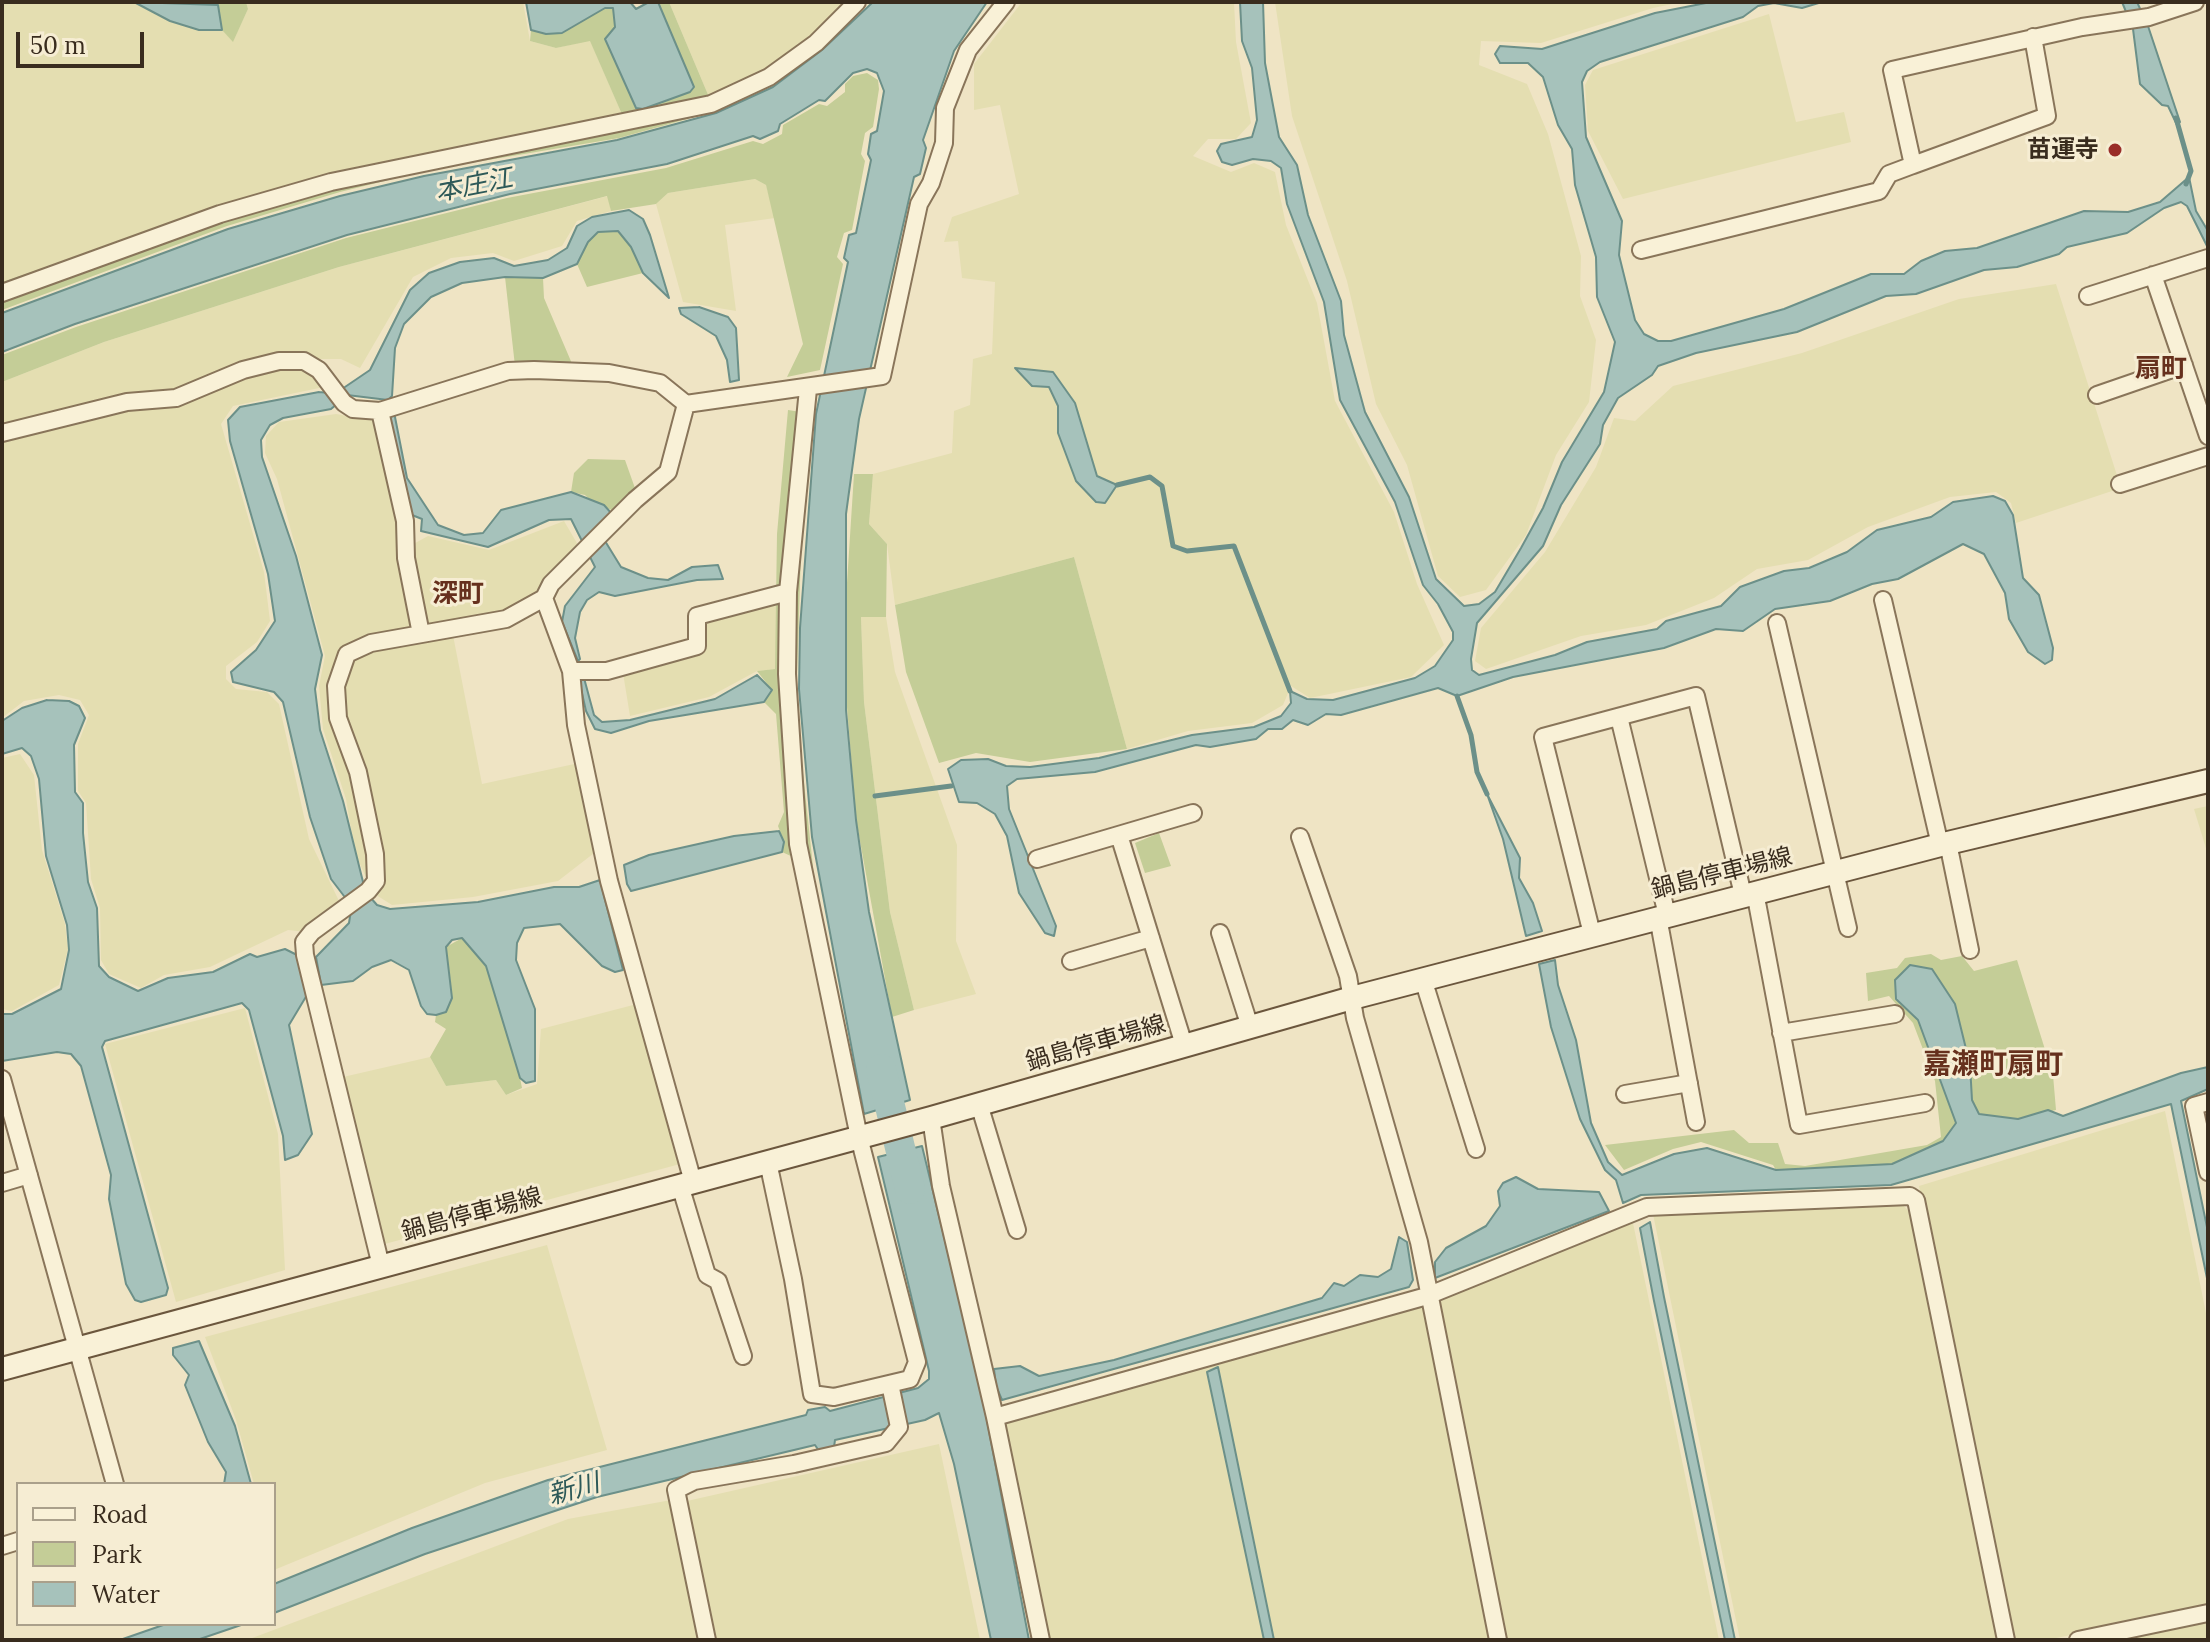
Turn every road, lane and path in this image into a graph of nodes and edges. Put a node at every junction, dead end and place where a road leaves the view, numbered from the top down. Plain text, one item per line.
1 (857, 2) edge
2 (1006, 2) edge
3 (2195, 2) edge
4 (2033, 37) junction
5 (1913, 165) junction
6 (1641, 250) dead end
7 (2208, 258) edge
8 (2153, 275) junction
9 (2, 293) edge
10 (2088, 296) dead end
11 (2184, 365) junction
12 (808, 389) junction
13 (2097, 395) dead end
14 (686, 404) junction
15 (380, 411) junction
16 (2, 433) edge
17 (2208, 436) edge
18 (2208, 456) edge
19 (2120, 484) dead end
20 (788, 592) junction
21 (544, 598) junction
22 (1883, 600) dead end
23 (1777, 623) dead end
24 (421, 634) junction
25 (571, 671) junction
26 (1619, 717) junction
27 (2208, 781) edge
28 (1193, 813) dead end
29 (1119, 835) junction
30 (1300, 837) dead end
31 (1944, 844) junction
32 (1037, 859) dead end
33 (1837, 871) junction
34 (1749, 894) junction
35 (1662, 916) junction
36 (1848, 928) dead end
37 (1220, 933) dead end
38 (1592, 934) junction
39 (1151, 938) junction
40 (1970, 950) dead end
41 (1071, 961) dead end
42 (1423, 979) junction
43 (1352, 998) junction
44 (1895, 1014) dead end
45 (1250, 1027) junction
46 (1781, 1033) junction
47 (1184, 1045) junction
48 (2, 1079) edge
49 (1689, 1083) junction
50 (1625, 1094) dead end
51 (2208, 1102) edge
52 (1925, 1103) dead end
53 (979, 1104) junction
54 (931, 1118) junction
55 (1696, 1122) dead end
56 (859, 1137) junction
57 (1476, 1149) dead end
58 (768, 1162) junction
59 (2208, 1172) edge
60 (29, 1175) junction
61 (2, 1183) edge
62 (686, 1184) junction
63 (1017, 1230) dead end
64 (381, 1266) junction
65 (1427, 1296) junction
66 (76, 1348) junction
67 (743, 1356) dead end
68 (2, 1369) edge
69 (891, 1388) junction
70 (995, 1417) junction
71 (114, 1482) edge
72 (2208, 1613) edge
73 (707, 1640) edge
74 (1041, 1640) edge
75 (1498, 1640) edge
76 (2006, 1640) edge
77 (2078, 1640) edge

1 - 9 street
2 - 12 street
3 - 4 street
4 - 5 street
4 - 5 street
5 - 6 street
7 - 8 street
8 - 10 street
8 - 11 street
11 - 13 street
11 - 17 street
12 - 14 street
12 - 20 street
14 - 15 street
14 - 21 street
15 - 16 street
15 - 24 street
18 - 19 street
20 - 25 street
20 - 56 street
21 - 24 street
21 - 25 street
22 - 31 street
23 - 33 street
24 - 64 street
25 - 62 street
26 - 34 street
26 - 35 street
26 - 38 street
27 - 31 main road, 鍋島停車場線
28 - 29 street
29 - 32 street
29 - 39 street
30 - 43 street
31 - 33 main road, 鍋島停車場線
31 - 40 street
33 - 34 main road, 鍋島停車場線
33 - 36 street
34 - 35 main road, 鍋島停車場線
34 - 46 street
35 - 38 main road, 鍋島停車場線
35 - 49 street
37 - 45 street
38 - 42 main road, 鍋島停車場線
39 - 41 street
39 - 47 street
42 - 43 main road, 鍋島停車場線
42 - 57 street
43 - 45 main road, 鍋島停車場線
43 - 65 street
44 - 46 street
45 - 47 main road, 鍋島停車場線
46 - 52 street
47 - 53 main road, 鍋島停車場線
48 - 60 street
49 - 50 street
49 - 55 street
51 - 59 street
53 - 54 main road, 鍋島停車場線
53 - 63 street
54 - 56 main road, 鍋島停車場線
54 - 70 street
56 - 58 main road, 鍋島停車場線
56 - 69 street
58 - 62 main road, 鍋島停車場線
58 - 69 street
60 - 61 street
60 - 66 street
62 - 64 main road, 鍋島停車場線
62 - 67 street
64 - 66 main road, 鍋島停車場線
65 - 70 street
65 - 75 street
65 - 76 street
66 - 68 main road, 鍋島停車場線
66 - 71 street
69 - 73 street
70 - 74 street
72 - 77 street

